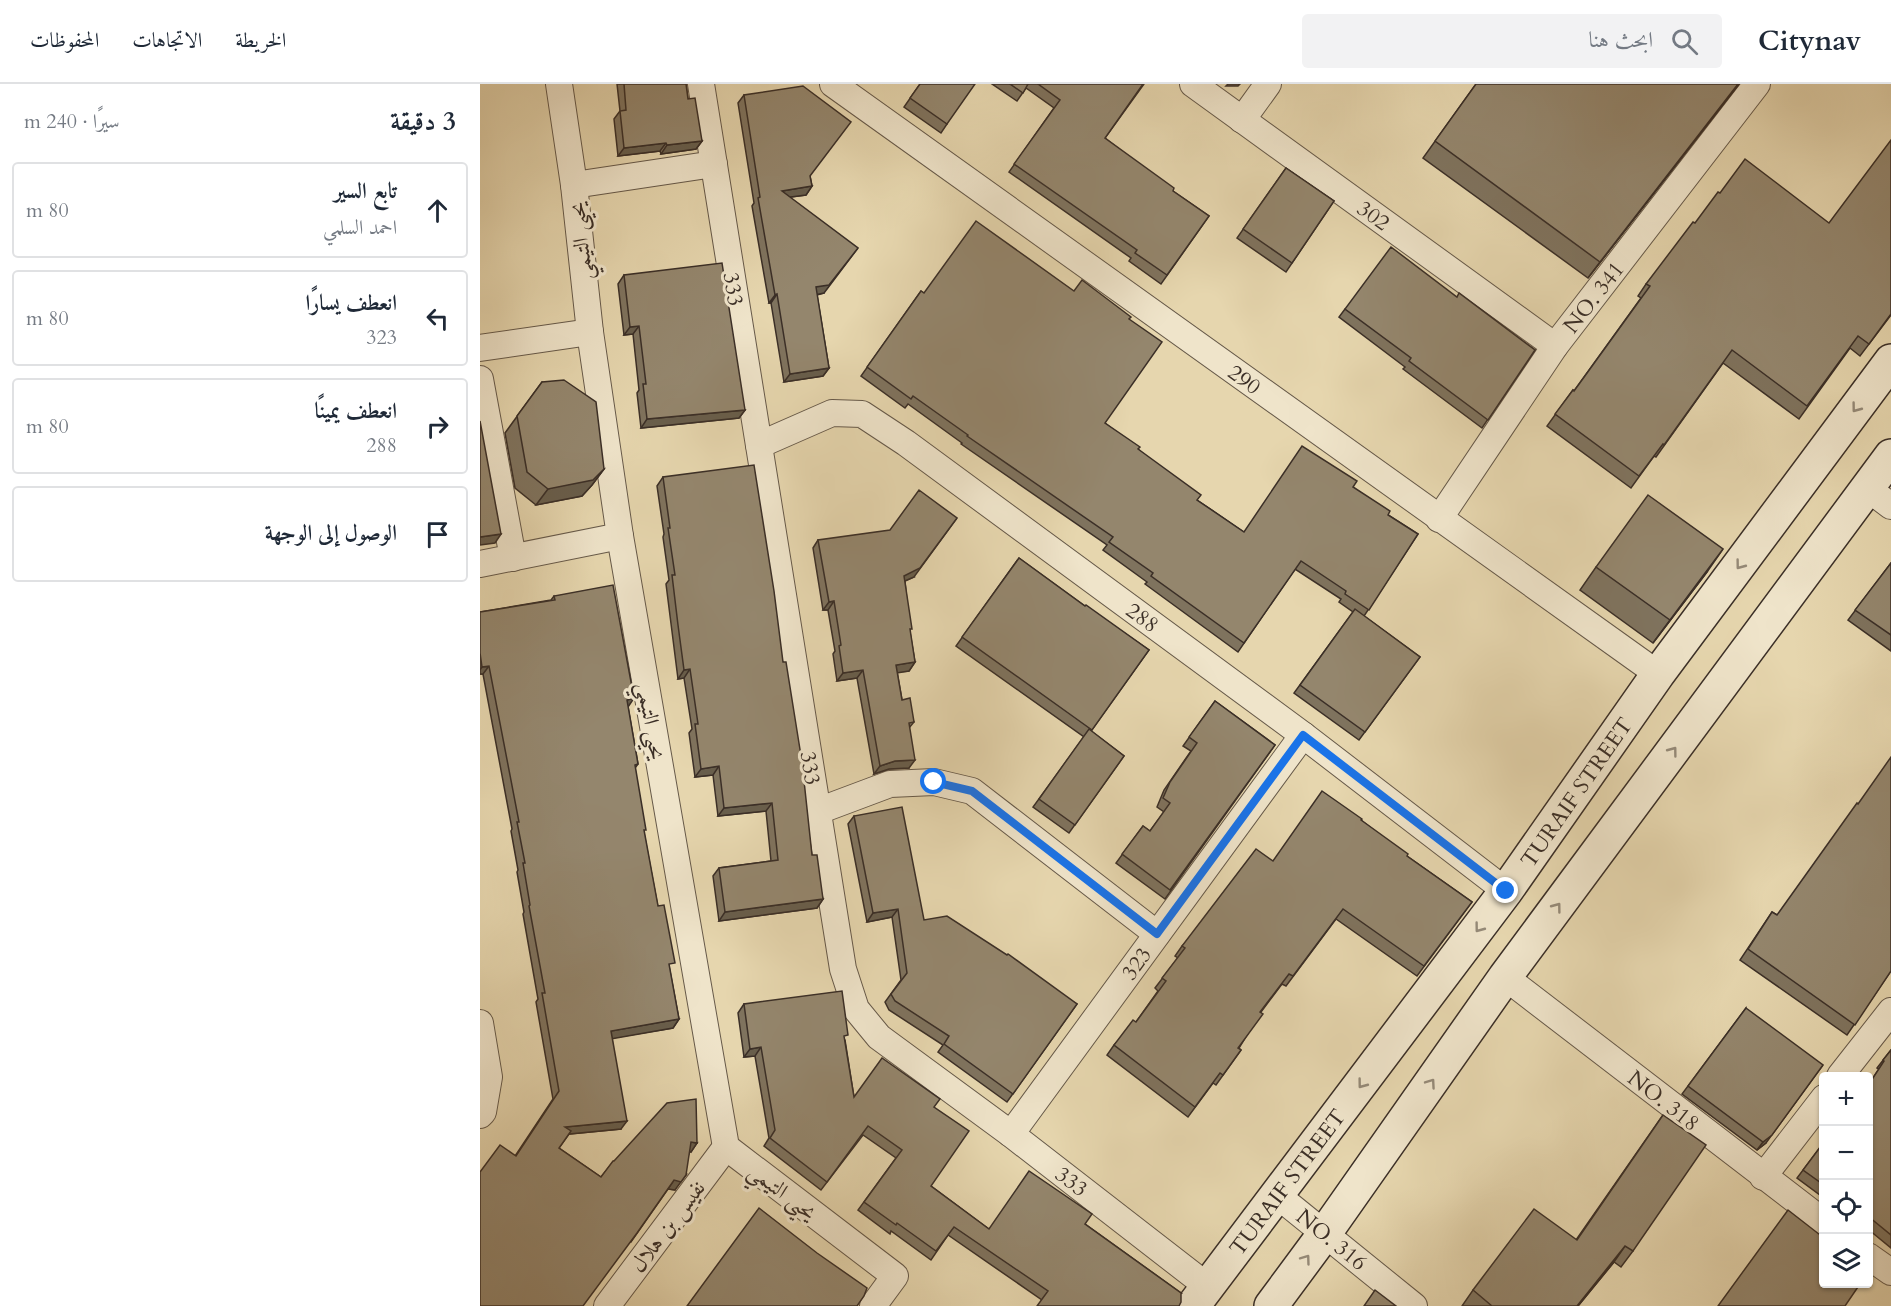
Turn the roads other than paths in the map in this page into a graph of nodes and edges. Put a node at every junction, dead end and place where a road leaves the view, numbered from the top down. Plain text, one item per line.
1 (559, 84) edge
2 (701, 84) edge
3 (833, 84) edge
4 (1193, 84) edge
5 (1268, 84) edge
6 (1757, 84) edge
7 (1242, 120) junction
8 (714, 164) junction
9 (574, 185) junction
10 (590, 332) junction
11 (1555, 346) junction
12 (480, 348) edge
13 (1891, 361) edge
14 (480, 379) edge
15 (759, 445) junction
16 (1891, 456) edge
17 (1879, 497) edge
18 (1439, 519) junction
19 (620, 536) junction
20 (513, 558) junction
21 (480, 564) edge
22 (1658, 674) junction
23 (1303, 735) junction
24 (818, 810) junction
25 (1506, 891) junction
26 (1157, 934) junction
27 (1505, 977) junction
28 (1891, 1011) edge
29 (480, 1023) edge
30 (1844, 1072) edge
31 (1819, 1104) edge
32 (480, 1115) edge
33 (1011, 1134) junction
34 (726, 1147) junction
35 (1763, 1177) junction
36 (1278, 1196) junction
37 (1819, 1218) edge
38 (1325, 1233) junction
39 (1873, 1259) edge
40 (1891, 1272) edge
41 (1200, 1296) edge
42 (607, 1306) edge
43 (873, 1306) edge
44 (1271, 1306) edge
45 (1414, 1306) edge

1 - 9 street, يحيى التيمي
2 - 8 street, 333
3 - 18 street, 290
4 - 7 street, 302
5 - 7 street
6 - 11 street, NO. 341
7 - 11 street, 302
8 - 9 street
8 - 15 street, 333
9 - 10 street, يحيى التيمي
10 - 12 street
10 - 19 street, يحيى التيمي
11 - 18 street, NO. 341
13 -> 22 street, TURAIF STREET
14 - 20 street
15 - 23 street, 288
15 - 24 street, 333
16 - 17 street
27 -> 17 street
18 - 22 street, 290
19 - 20 street
19 - 34 street, يحيى التيمي
20 - 21 street
22 - 25 street, TURAIF STREET
23 - 25 street, 288
23 - 26 street, 323
24 - 26 street
24 - 33 street, 333
25 -> 36 street, TURAIF STREET
26 - 33 street, 323
27 - 35 street, NO. 318
38 -> 27 street
28 - 30 street
29 - 32 street
31 - 35 street
33 - 41 street, 333
34 - 42 street, نفيس بن هلال
34 - 43 street, يحيى التيمي
35 - 37 street, NO. 318
36 - 38 street, NO. 316
36 - 41 street, TURAIF STREET
44 -> 38 street
38 - 45 street, NO. 316
39 - 40 street

